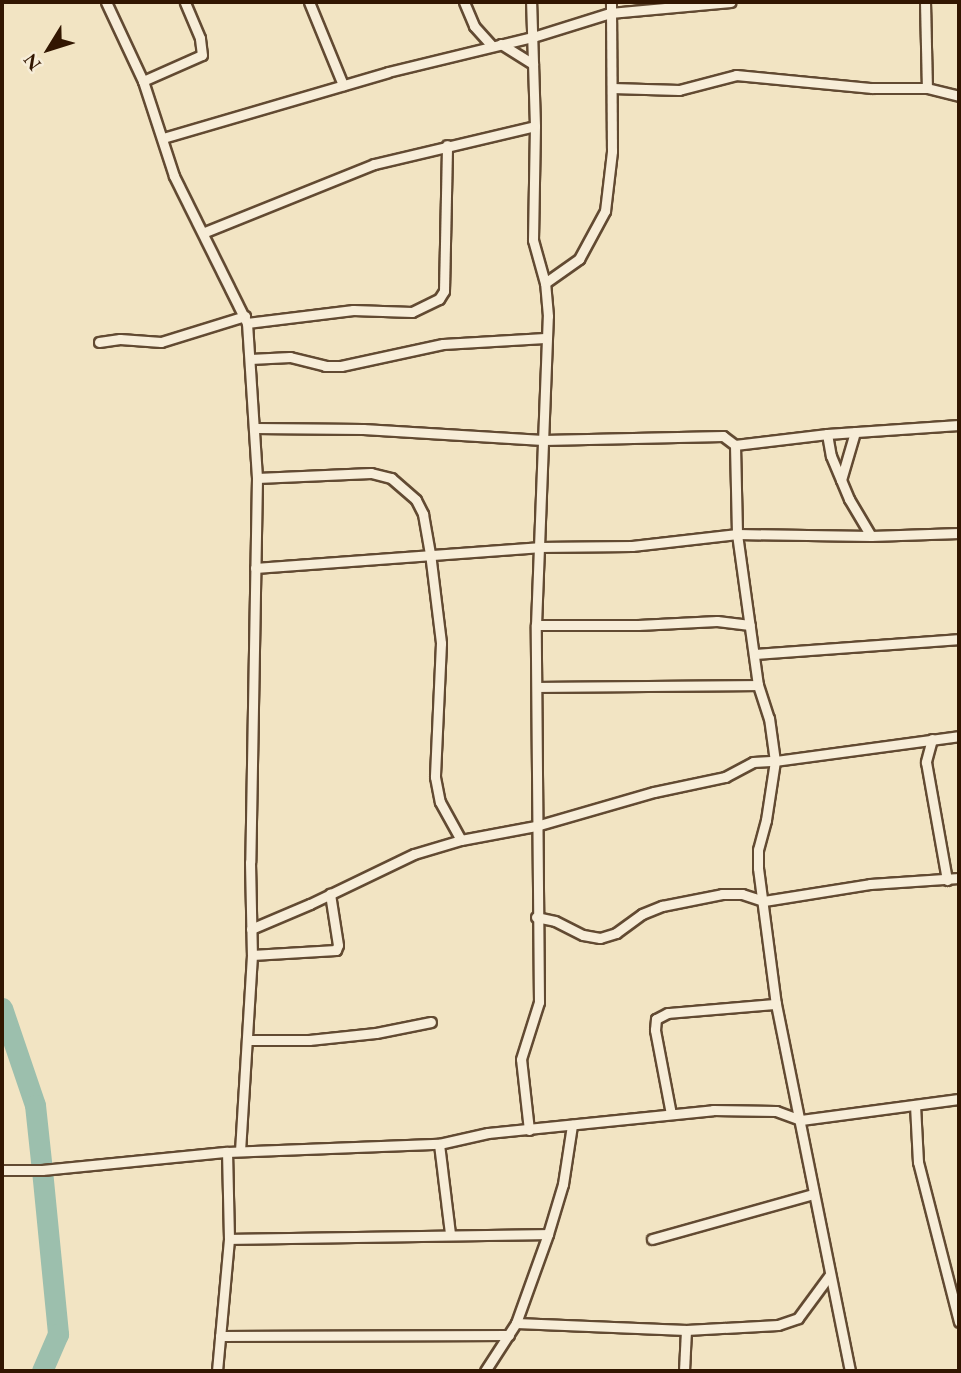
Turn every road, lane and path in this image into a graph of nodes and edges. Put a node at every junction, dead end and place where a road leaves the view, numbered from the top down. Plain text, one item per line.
1 (106, 2) edge
2 (184, 2) edge
3 (309, 2) edge
4 (464, 2) edge
5 (531, 2) edge
6 (611, 2) edge
7 (730, 2) edge
8 (925, 2) edge
9 (610, 13) junction
10 (533, 37) junction
11 (496, 45) junction
12 (533, 64) junction
13 (143, 81) junction
14 (343, 85) junction
15 (612, 88) junction
16 (927, 88) junction
17 (959, 96) edge
18 (535, 126) junction
19 (163, 138) junction
20 (447, 145) junction
21 (205, 232) junction
22 (545, 283) junction
23 (246, 319) junction
24 (545, 338) junction
25 (99, 342) dead end
26 (250, 359) junction
27 (959, 425) edge
28 (255, 428) junction
29 (855, 432) junction
30 (827, 434) junction
31 (543, 440) junction
32 (735, 445) junction
33 (257, 478) junction
34 (841, 481) junction
35 (959, 533) edge
36 (737, 534) junction
37 (871, 536) junction
38 (538, 547) junction
39 (430, 553) junction
40 (255, 568) junction
41 (536, 625) junction
42 (750, 625) junction
43 (959, 639) edge
44 (756, 654) junction
45 (758, 685) junction
46 (538, 687) junction
47 (959, 736) edge
48 (932, 739) junction
49 (775, 761) junction
50 (536, 826) junction
51 (461, 839) junction
52 (959, 878) edge
53 (947, 880) junction
54 (330, 894) junction
55 (764, 901) junction
56 (536, 918) junction
57 (251, 929) junction
58 (252, 955) junction
59 (776, 1004) junction
60 (431, 1022) dead end
61 (248, 1040) junction
62 (959, 1099) edge
63 (915, 1105) junction
64 (671, 1114) junction
65 (802, 1120) junction
66 (572, 1125) junction
67 (529, 1130) junction
68 (439, 1144) junction
69 (227, 1152) junction
70 (240, 1152) junction
71 (2, 1170) edge
72 (813, 1194) junction
73 (450, 1234) junction
74 (548, 1234) junction
75 (229, 1239) junction
76 (652, 1239) dead end
77 (829, 1276) junction
78 (959, 1322) edge
79 (516, 1323) junction
80 (685, 1330) junction
81 (509, 1335) junction
82 (220, 1336) junction
83 (217, 1371) edge
84 (485, 1371) edge
85 (684, 1371) edge
86 (850, 1371) edge

1 - 13 street
2 - 13 street
3 - 14 street
4 - 11 street
5 - 10 street
6 - 9 street
7 - 9 street
8 - 16 street
9 - 10 street
9 - 15 street
10 - 11 street
10 - 12 street
11 - 12 street
11 - 14 street
12 - 18 street
13 - 19 street
14 - 19 street
15 - 16 street
15 - 22 street
16 - 17 street
18 - 20 street
18 - 22 street
19 - 21 street
20 - 21 street
20 - 23 street
21 - 23 street
22 - 24 street
23 - 25 street
23 - 26 street
24 - 26 street
24 - 31 street
26 - 28 street
27 - 29 street
28 - 31 street
28 - 33 street
29 - 30 street
29 - 34 street
30 - 32 street
30 - 34 street
31 - 32 street
31 - 38 street
32 - 36 street
33 - 39 street
33 - 40 street
34 - 37 street
35 - 37 street
36 - 37 street
36 - 38 street
36 - 42 street
38 - 39 street
38 - 41 street
39 - 40 street
39 - 51 street
40 - 57 street
41 - 42 street
41 - 46 street
42 - 44 street
43 - 44 street
44 - 45 street
45 - 46 street
45 - 49 street
46 - 50 street
47 - 48 street
48 - 49 street
48 - 53 street
49 - 50 street
49 - 55 street
50 - 51 street
50 - 56 street
51 - 54 street
52 - 53 street
53 - 55 street
54 - 57 street
54 - 58 street
55 - 56 street
55 - 59 street
56 - 67 street
57 - 58 street
58 - 61 street
59 - 64 street
59 - 65 street
60 - 61 street
61 - 70 street
62 - 63 street
63 - 65 street
63 - 78 street
64 - 65 street
64 - 66 street
65 - 72 street
66 - 67 street
66 - 74 street
67 - 68 street
68 - 70 street
68 - 73 street
69 - 70 street
69 - 71 street
69 - 75 street
72 - 76 street
72 - 77 street
73 - 74 street
73 - 75 street
74 - 79 street
75 - 82 street
77 - 80 street
77 - 86 street
79 - 80 street
79 - 81 street
80 - 85 street
81 - 82 street
81 - 84 street
82 - 83 street

